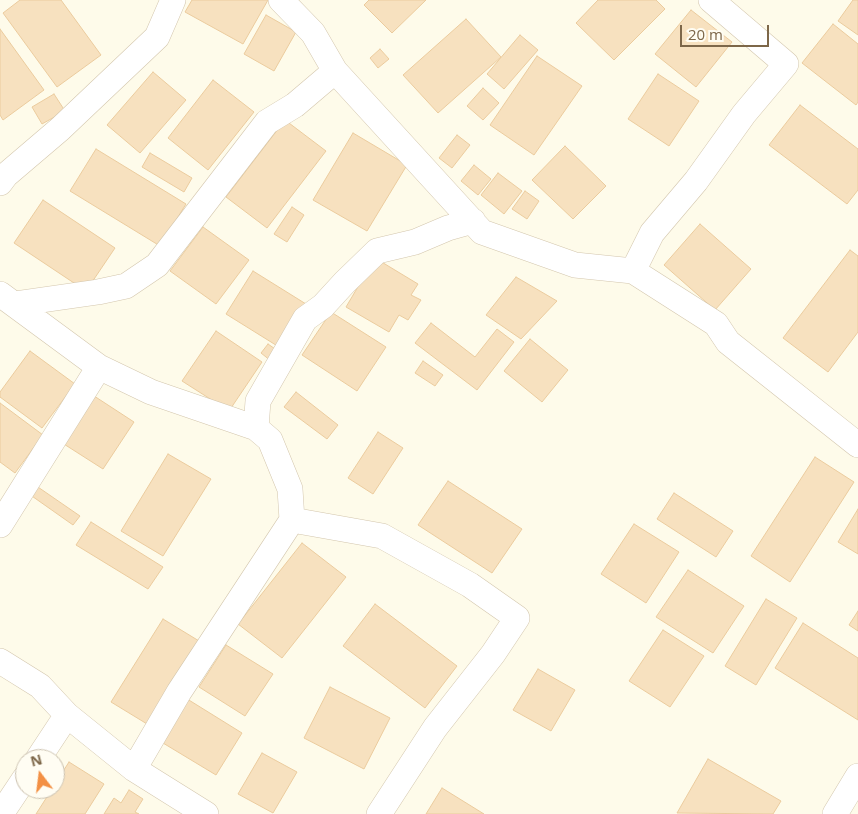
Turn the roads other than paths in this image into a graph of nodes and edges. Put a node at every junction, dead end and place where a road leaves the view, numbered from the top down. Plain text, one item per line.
1 (173, 0) edge
2 (281, 0) edge
3 (711, 0) edge
4 (335, 71) junction
5 (0, 182) edge
6 (473, 221) junction
7 (633, 271) junction
8 (7, 299) edge
9 (99, 367) junction
10 (256, 428) junction
11 (858, 445) edge
12 (292, 520) junction
13 (0, 525) edge
14 (0, 661) edge
15 (68, 714) junction
16 (45, 749) edge
17 (134, 769) junction
18 (858, 776) edge
19 (15, 793) edge
20 (1, 814) edge
21 (206, 814) edge
22 (379, 814) edge
23 (835, 814) edge

1 - 5 street
2 - 4 street
3 - 7 street
4 - 6 street
4 - 8 street
6 - 7 street
6 - 10 street
7 - 11 street
8 - 9 street
9 - 10 street
9 - 13 street
10 - 12 street
12 - 17 street
12 - 22 street
14 - 15 street
15 - 16 street
15 - 17 street
17 - 21 street
18 - 23 street
19 - 20 street

